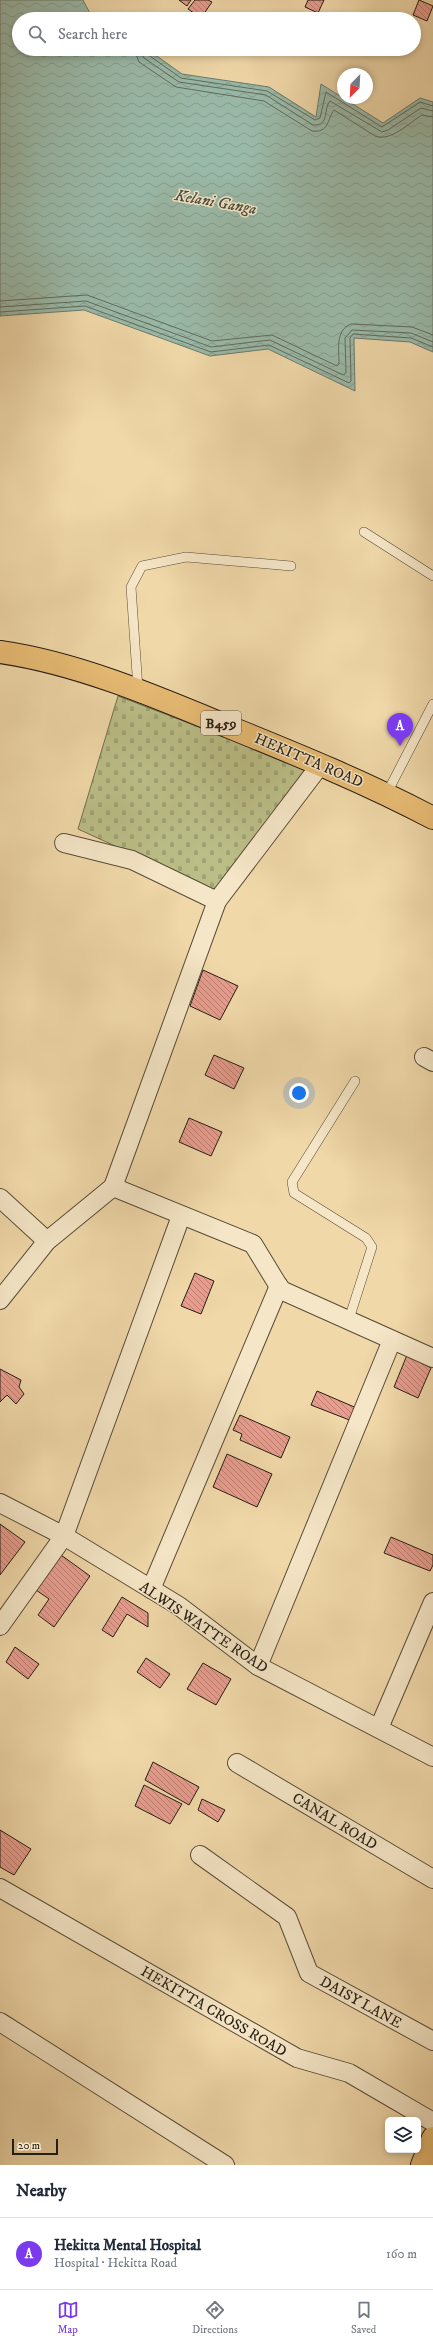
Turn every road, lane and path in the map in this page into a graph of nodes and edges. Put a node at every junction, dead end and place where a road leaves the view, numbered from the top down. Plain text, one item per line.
1 (364, 532) dead end
2 (291, 566) dead end
3 (433, 576) edge
4 (0, 652) edge
5 (138, 689) junction
6 (433, 704) edge
7 (321, 764) junction
8 (387, 793) junction
9 (433, 818) edge
10 (64, 843) dead end
11 (217, 901) junction
12 (355, 1081) dead end
13 (112, 1187) junction
14 (0, 1198) edge
15 (181, 1216) junction
16 (48, 1241) junction
17 (279, 1286) junction
18 (0, 1300) edge
19 (349, 1319) junction
20 (392, 1340) junction
21 (433, 1358) edge
22 (0, 1503) edge
23 (64, 1536) junction
24 (151, 1590) junction
25 (433, 1602) edge
26 (0, 1626) edge
27 (258, 1666) junction
28 (379, 1728) junction
29 (433, 1757) edge
30 (237, 1763) dead end
31 (200, 1855) dead end
32 (433, 1879) edge
33 (0, 1888) edge
34 (0, 2022) edge
35 (433, 2041) edge
36 (433, 2122) edge
37 (433, 2138) edge
38 (225, 2165) edge
39 (422, 2165) edge

1 - 3 lane
2 - 5 lane
4 - 5 main road, HEKITTA ROAD / B459
5 - 7 main road, HEKITTA ROAD / B459
6 - 8 lane
7 - 8 main road, HEKITTA ROAD / B459
7 - 11 street
8 - 9 main road, HEKITTA ROAD / B459
10 - 11 street
11 - 13 street
12 - 19 lane
13 - 15 street
13 - 16 street
14 - 16 street
15 - 17 street
15 - 23 street
16 - 18 street
17 - 19 street
17 - 24 street
19 - 20 street
20 - 21 street
20 - 27 street
22 - 23 street, ALWIS WATTE ROAD
23 - 24 street, ALWIS WATTE ROAD
23 - 26 street
24 - 27 street, ALWIS WATTE ROAD
25 - 28 street
27 - 28 street, ALWIS WATTE ROAD
28 - 29 street, ALWIS WATTE ROAD
30 - 32 street, CANAL ROAD
31 - 35 street, DAISY LANE
33 - 36 street, HEKITTA CROSS ROAD
34 - 38 street
37 - 39 main road

